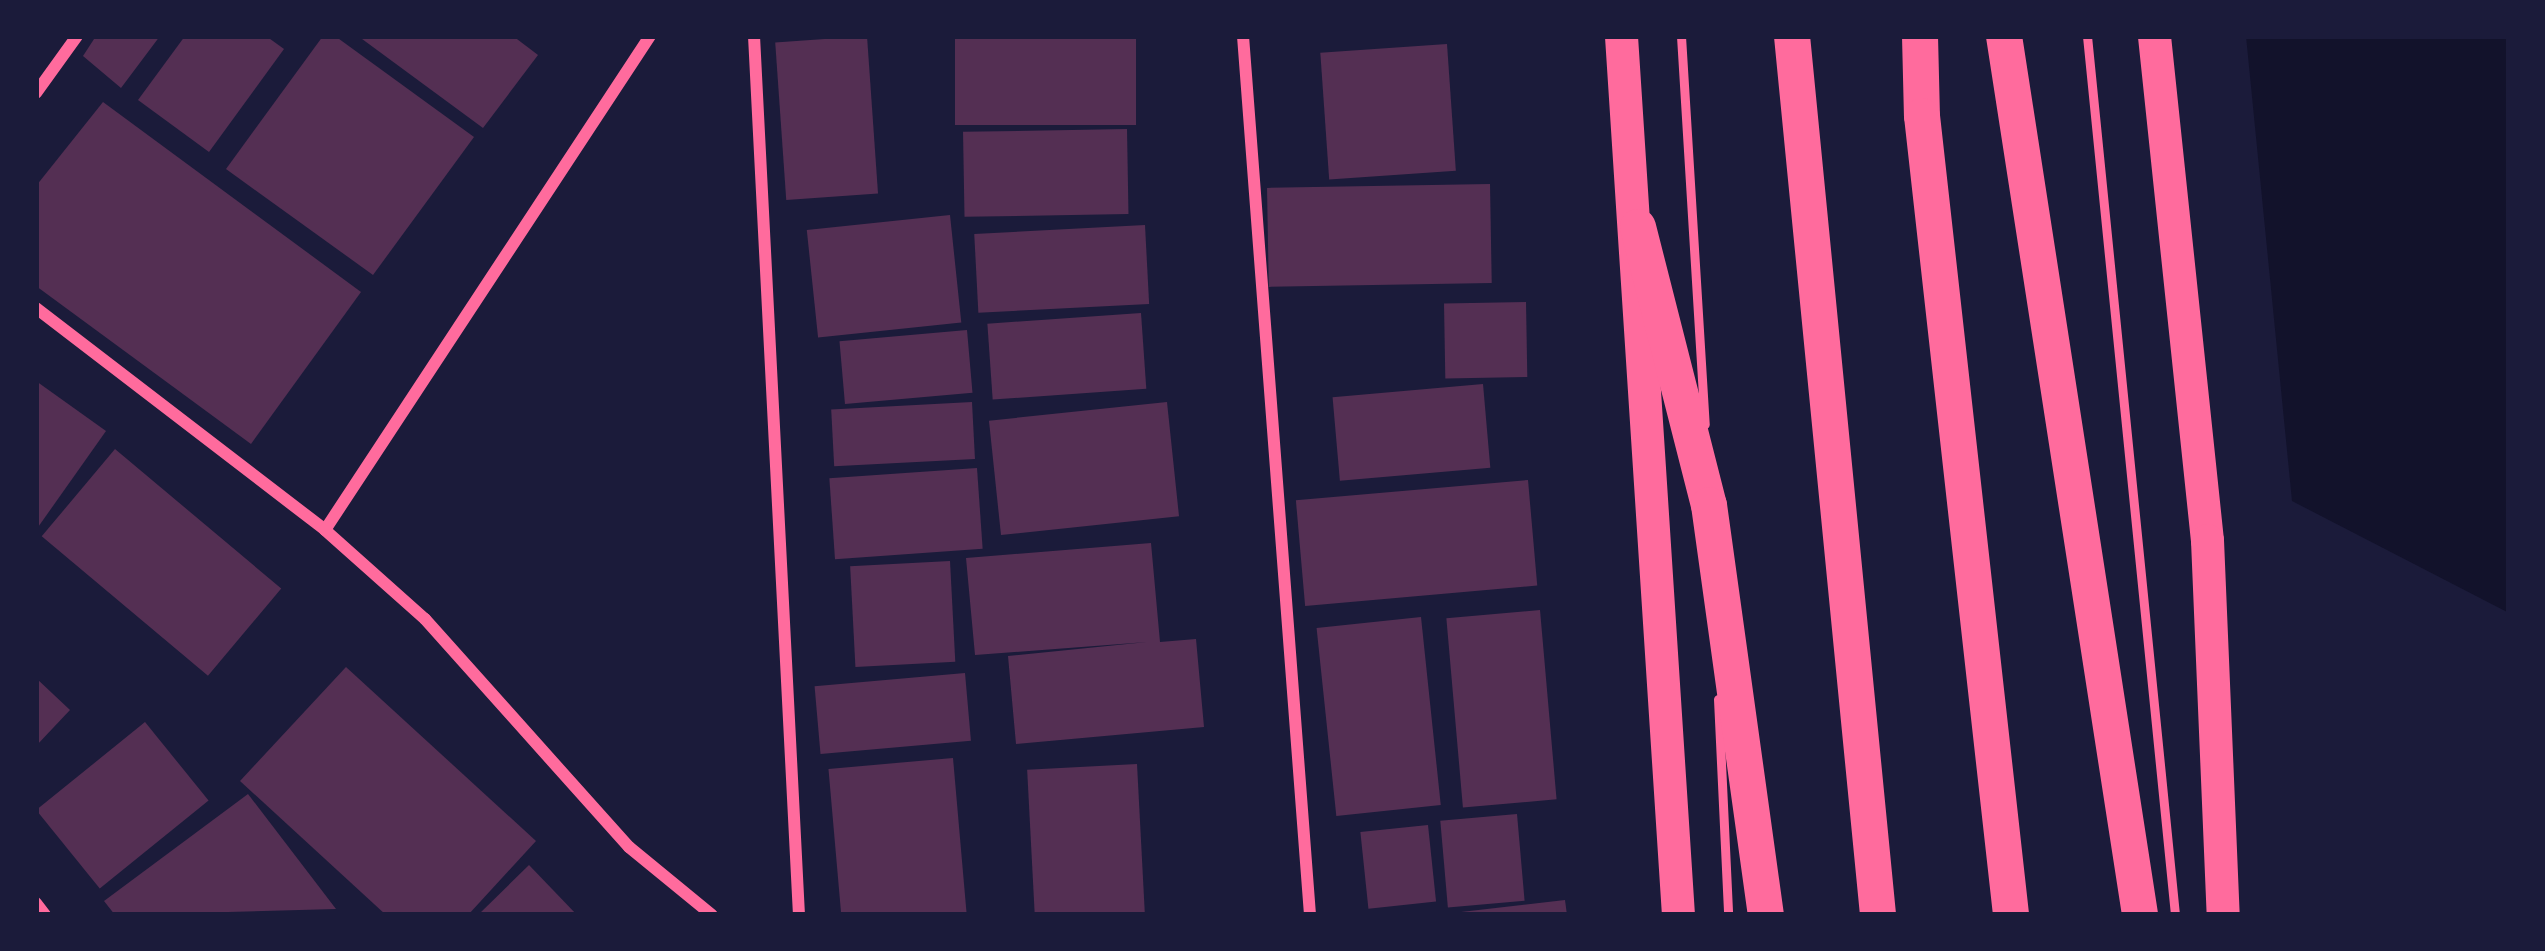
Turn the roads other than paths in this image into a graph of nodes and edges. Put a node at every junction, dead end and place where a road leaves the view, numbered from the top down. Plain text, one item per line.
1 (77, 36) edge
2 (650, 36) edge
3 (754, 36) edge
4 (1243, 36) edge
5 (1621, 36) edge
6 (1681, 36) edge
7 (1792, 36) edge
8 (1920, 36) edge
9 (2004, 36) edge
10 (2087, 36) edge
11 (2154, 36) edge
12 (36, 93) edge
13 (1638, 227) junction
14 (36, 308) edge
15 (1709, 505) junction
16 (325, 530) junction
17 (36, 903) edge
18 (45, 915) edge
19 (712, 915) edge
20 (799, 915) edge
21 (1310, 915) edge
22 (1678, 915) edge
23 (1729, 915) edge
24 (1766, 915) edge
25 (1878, 915) edge
26 (2012, 915) edge
27 (2140, 915) edge
28 (2175, 915) edge
29 (2223, 915) edge

1 - 12 street
2 - 16 street
3 - 20 street
4 - 21 street
5 - 13 highway
6 - 15 lane
7 - 25 highway
8 - 26 highway
9 - 27 highway
10 - 28 lane
11 - 29 highway
13 - 15 highway
13 - 22 highway
14 - 16 street
15 - 23 lane
15 - 24 highway
16 - 19 street
17 - 18 street

